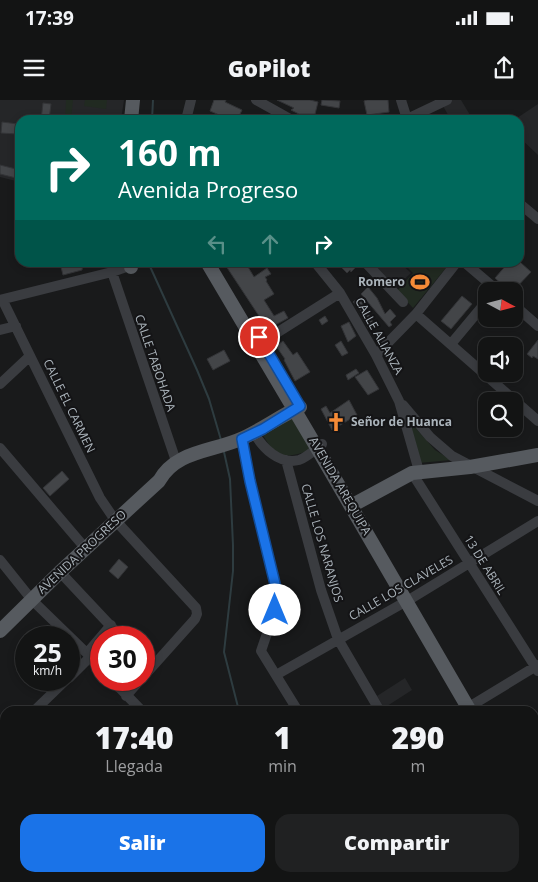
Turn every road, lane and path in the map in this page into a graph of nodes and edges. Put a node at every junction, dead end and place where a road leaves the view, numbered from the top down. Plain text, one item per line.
1 (133, 100) edge
2 (142, 100) edge
3 (191, 100) edge
4 (256, 100) edge
5 (400, 100) edge
6 (447, 100) edge
7 (132, 115) edge
8 (140, 115) edge
9 (187, 115) edge
10 (283, 115) edge
11 (404, 115) edge
12 (426, 115) edge
13 (524, 207) edge
14 (538, 219) edge
15 (126, 267) edge
16 (216, 267) edge
17 (319, 267) edge
18 (370, 267) edge
19 (453, 267) edge
20 (470, 267) edge
21 (112, 272) junction
22 (487, 282) edge
23 (340, 293) junction
24 (1, 300) edge
25 (403, 302) dead end
26 (478, 312) edge
27 (523, 313) edge
28 (416, 314) junction
29 (16, 326) junction
30 (538, 326) edge
31 (0, 330) edge
32 (259, 344) junction
33 (451, 344) junction
34 (376, 355) junction
35 (30, 356) junction
36 (0, 384) edge
37 (399, 401) junction
38 (294, 403) junction
39 (538, 421) edge
40 (245, 437) junction
41 (320, 446) junction
42 (0, 448) edge
43 (538, 455) edge
44 (286, 460) junction
45 (176, 461) junction
46 (470, 467) junction
47 (416, 472) junction
48 (538, 502) edge
49 (354, 504) junction
50 (114, 518) junction
51 (538, 522) edge
52 (84, 547) junction
53 (0, 560) edge
54 (469, 563) junction
55 (60, 572) junction
56 (31, 598) junction
57 (409, 600) junction
58 (0, 625) edge
59 (111, 625) joint
60 (0, 631) edge
61 (338, 639) junction
62 (89, 654) junction
63 (155, 664) edge
64 (80, 665) edge
65 (537, 668) edge
66 (276, 675) junction
67 (55, 691) edge
68 (122, 691) edge
69 (130, 691) edge
70 (126, 696) junction
71 (39, 706) edge
72 (137, 706) edge
73 (295, 706) edge
74 (377, 706) edge
75 (469, 706) edge
76 (476, 706) edge

1 - 7 main road
2 - 8 main road
3 - 9 street
4 - 10 street
5 - 11 street
6 - 12 street
13 - 14 street
15 - 21 street
16 - 32 main road, AVENIDA AREQUIPA
17 - 23 street, CALLE ALIANZA
18 - 25 street
19 - 28 street
20 - 22 street
21 - 24 street
21 - 45 street, CALLE TABOHADA
23 - 32 street
23 - 34 street, CALLE ALIANZA
24 - 29 street, CALLE EL CARMEN
26 - 33 street
27 - 30 street
28 - 33 street
28 - 34 street
29 - 31 street
29 - 35 street, CALLE EL CARMEN
32 - 38 main road, AVENIDA AREQUIPA
33 - 39 street
34 - 37 street, CALLE ALIANZA
35 - 36 street
35 - 50 street, CALLE EL CARMEN
37 - 46 street, CALLE ALIANZA
37 - 47 street, CALLE ALIANZA
38 - 40 main road
38 - 41 main road, AVENIDA AREQUIPA
40 - 44 street
40 - 45 main road, AVENIDA PROGRESO
40 - 66 street
41 - 44 street
41 - 49 main road, AVENIDA AREQUIPA
42 - 52 street
43 - 46 main road
44 - 61 street, CALLE LOS NARANJOS
45 - 50 main road, AVENIDA PROGRESO
46 - 47 main road
46 - 48 street, CALLE ALIANZA
47 - 49 main road
47 - 54 street, 13 DE ABRIL
49 - 57 main road, AVENIDA AREQUIPA
50 - 52 main road, AVENIDA PROGRESO
50 - 63 street, CALLE EL CARMEN
51 - 54 street, CALLE LOS CLAVELES
52 - 55 main road, AVENIDA PROGRESO
52 - 56 main road, AVENIDA PROGRESO
53 - 56 street
54 - 57 street, CALLE LOS CLAVELES
54 - 65 street, 13 DE ABRIL
55 - 56 main road, AVENIDA PROGRESO
55 - 59 street
56 - 58 main road, AVENIDA PROGRESO
56 - 60 main road, AVENIDA PROGRESO
56 - 62 street
57 - 61 street, CALLE LOS CLAVELES
57 - 75 main road, AVENIDA AREQUIPA
59 - 62 street
61 - 66 street, CALLE LOS CLAVELES
61 - 74 street, CALLE LOS NARANJOS
62 - 64 street
65 - 76 street
66 - 73 street
67 - 71 street
68 - 70 street
69 - 70 street
70 - 72 street

